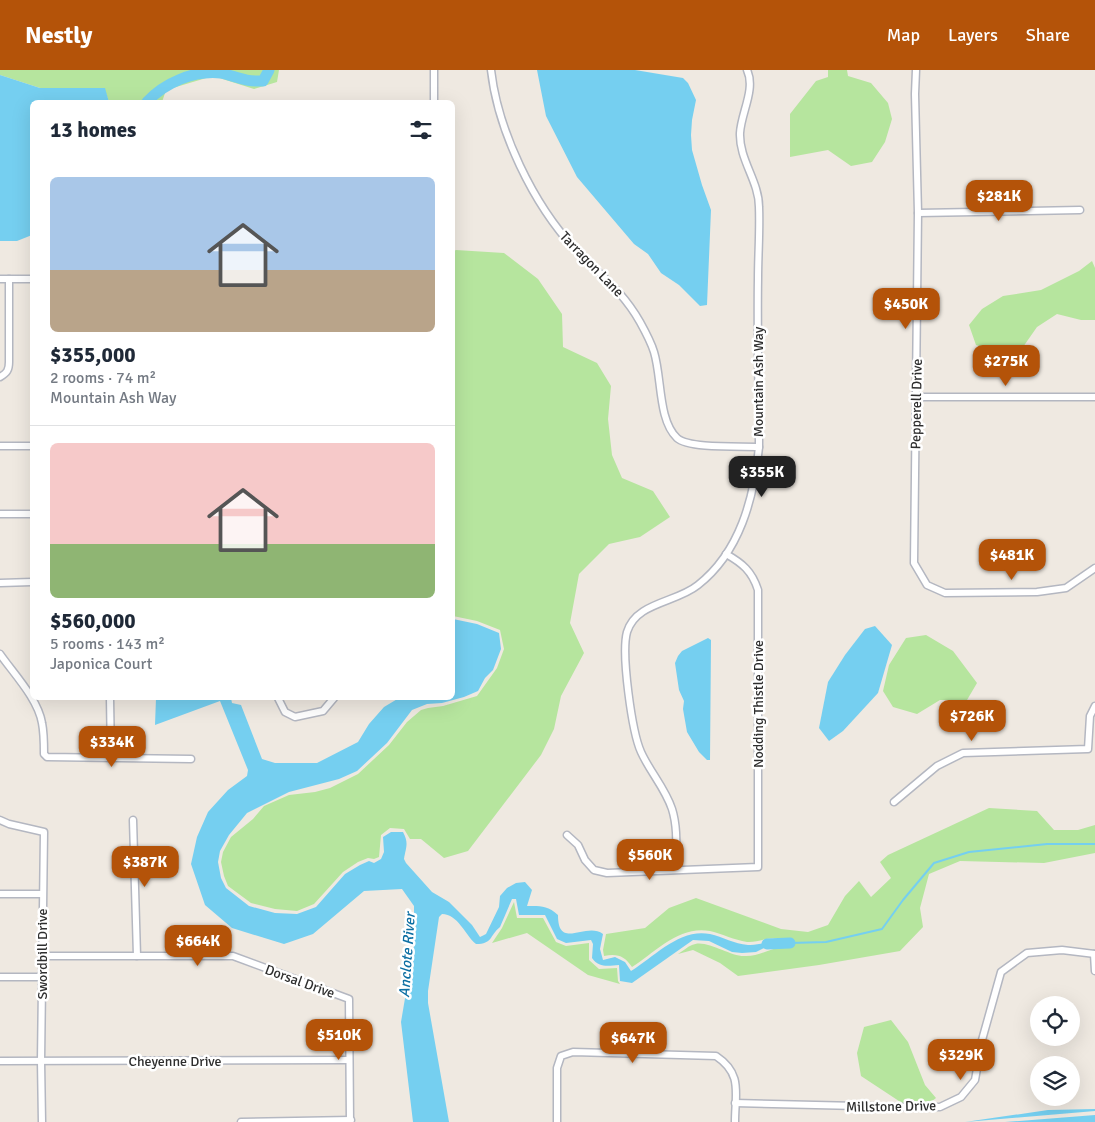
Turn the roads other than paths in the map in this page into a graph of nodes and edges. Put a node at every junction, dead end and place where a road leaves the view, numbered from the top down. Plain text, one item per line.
1 (434, 70) edge
2 (491, 70) edge
3 (747, 70) edge
4 (916, 70) edge
5 (434, 100) edge
6 (1080, 210) dead end
7 (918, 213) junction
8 (0, 279) edge
9 (9, 279) junction
10 (30, 279) edge
11 (0, 377) edge
12 (1095, 397) edge
13 (916, 398) junction
14 (0, 446) edge
15 (30, 446) edge
16 (759, 447) junction
17 (0, 514) edge
18 (30, 514) edge
19 (726, 554) junction
20 (1095, 568) edge
21 (30, 582) edge
22 (0, 583) edge
23 (0, 654) edge
24 (30, 697) edge
25 (32, 700) edge
26 (110, 700) edge
27 (279, 700) edge
28 (332, 700) edge
29 (1095, 706) edge
30 (111, 758) junction
31 (191, 759) dead end
32 (894, 802) dead end
33 (0, 820) edge
34 (132, 820) dead end
35 (567, 835) dead end
36 (676, 869) junction
37 (0, 894) edge
38 (42, 894) junction
39 (1095, 954) edge
40 (42, 956) junction
41 (136, 956) junction
42 (1095, 971) edge
43 (0, 976) edge
44 (42, 977) junction
45 (349, 1060) junction
46 (0, 1061) edge
47 (41, 1061) junction
48 (735, 1103) junction
49 (350, 1121) edge
50 (42, 1122) edge
51 (241, 1122) edge
52 (557, 1122) edge
53 (735, 1122) edge

1 - 5 street
2 - 16 street, Tarragon Lane
3 - 16 street, Mountain Ash Way
4 - 7 street, Pepperell Drive
6 - 7 street
7 - 13 street, Pepperell Drive
8 - 9 street
9 - 10 street
9 - 11 street
12 - 13 street
13 - 20 street, Pepperell Drive
14 - 15 street
16 - 19 street, Mountain Ash Way
17 - 18 street
19 - 36 street, Mountain Ash Way
19 - 36 street, Nodding Thistle Drive
21 - 22 street
23 - 24 street
25 - 30 street
26 - 30 street
27 - 28 street
29 - 32 street
30 - 31 street
33 - 38 street, Swordbill Drive
34 - 41 street
35 - 36 street
37 - 38 street
38 - 40 street, Swordbill Drive
39 - 42 street
39 - 48 street, Millstone Drive
40 - 41 street, Dorsal Drive
40 - 44 street, Swordbill Drive
41 - 45 street, Dorsal Drive
43 - 44 street
44 - 47 street, Swordbill Drive
45 - 47 street, Cheyenne Drive
45 - 49 street
46 - 47 street, Cheyenne Drive
47 - 50 street, Swordbill Drive
48 - 52 street
48 - 53 street
49 - 51 street

